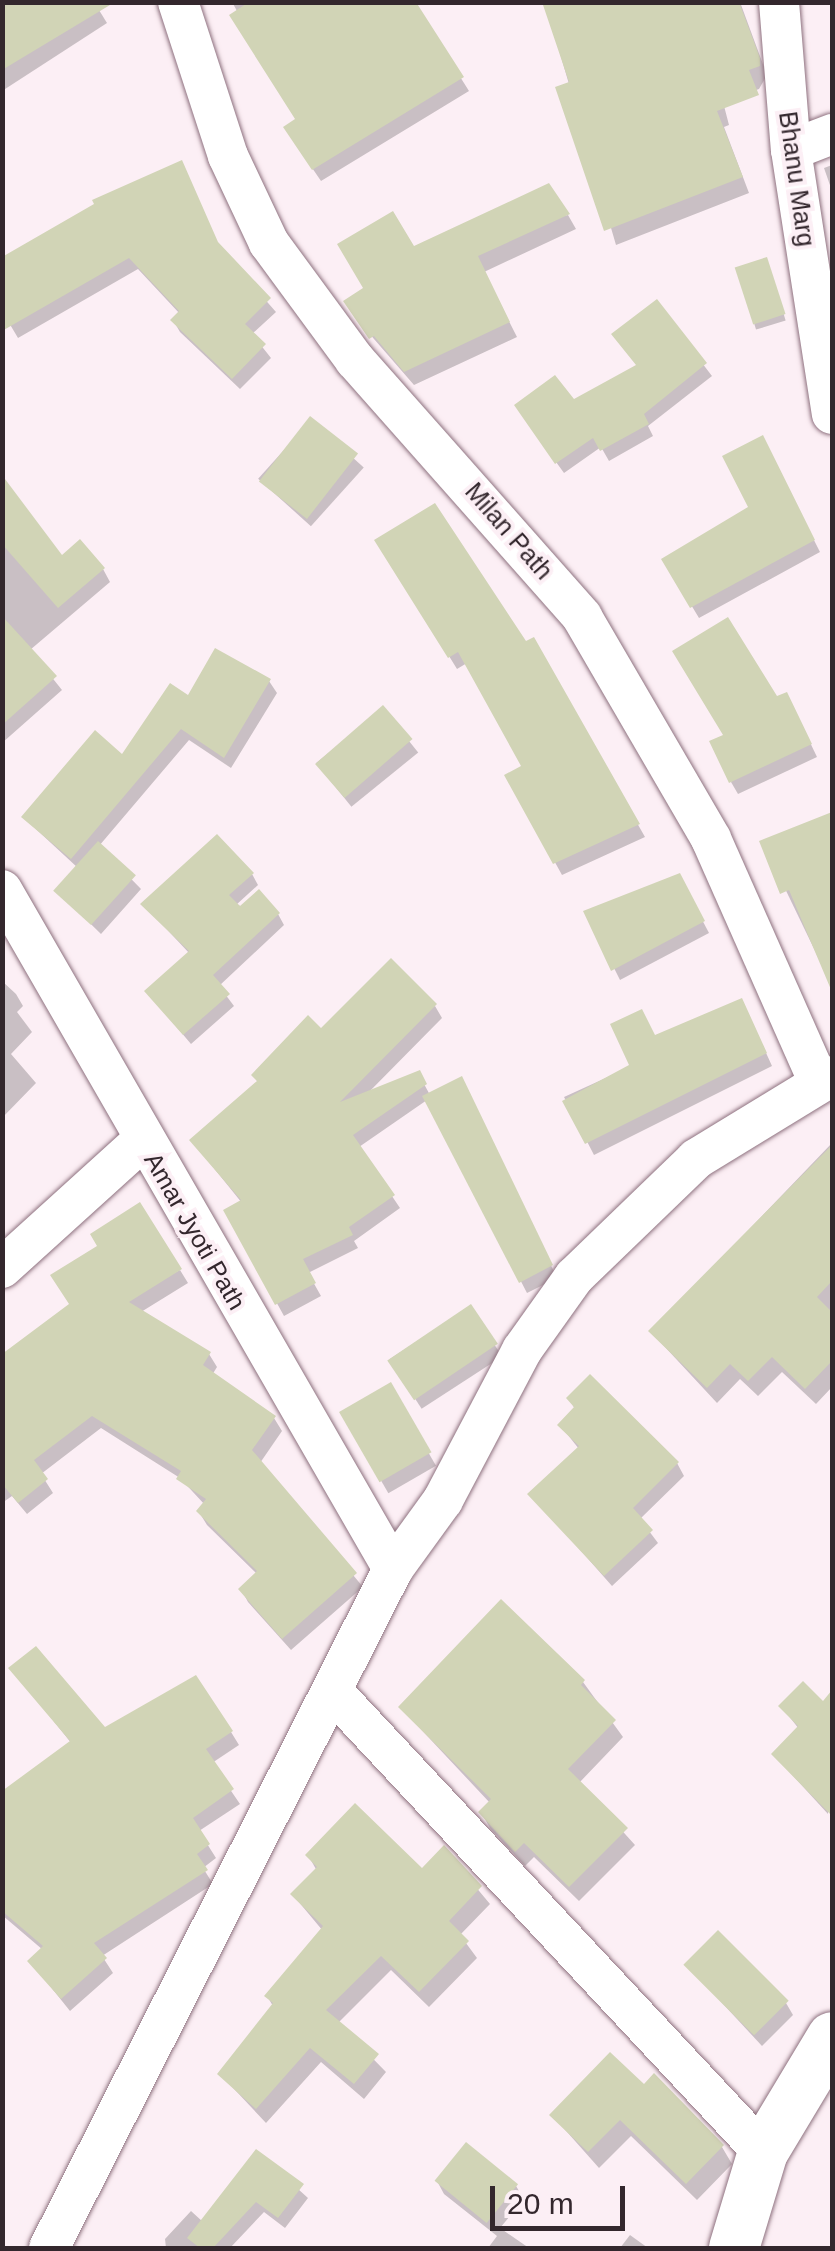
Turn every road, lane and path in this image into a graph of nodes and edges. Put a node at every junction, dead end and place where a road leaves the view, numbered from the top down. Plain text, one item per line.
1 (178, 2) edge
2 (778, 2) edge
3 (832, 134) edge
4 (791, 150) junction
5 (832, 414) edge
6 (2, 890) edge
7 (825, 1078) edge
8 (143, 1140) junction
9 (2, 1268) edge
10 (392, 1569) junction
11 (333, 1692) junction
12 (832, 2036) edge
13 (763, 2152) junction
14 (49, 2248) edge
15 (734, 2248) edge

1 - 7 street, Milan Path
2 - 4 street, Bhanu Marg
3 - 4 street
4 - 5 street, Bhanu Marg
6 - 8 street, Amar Jyoti Path
7 - 10 street
8 - 9 street
8 - 10 street, Amar Jyoti Path
10 - 11 street
11 - 13 street
11 - 14 street
12 - 13 street
13 - 15 street

